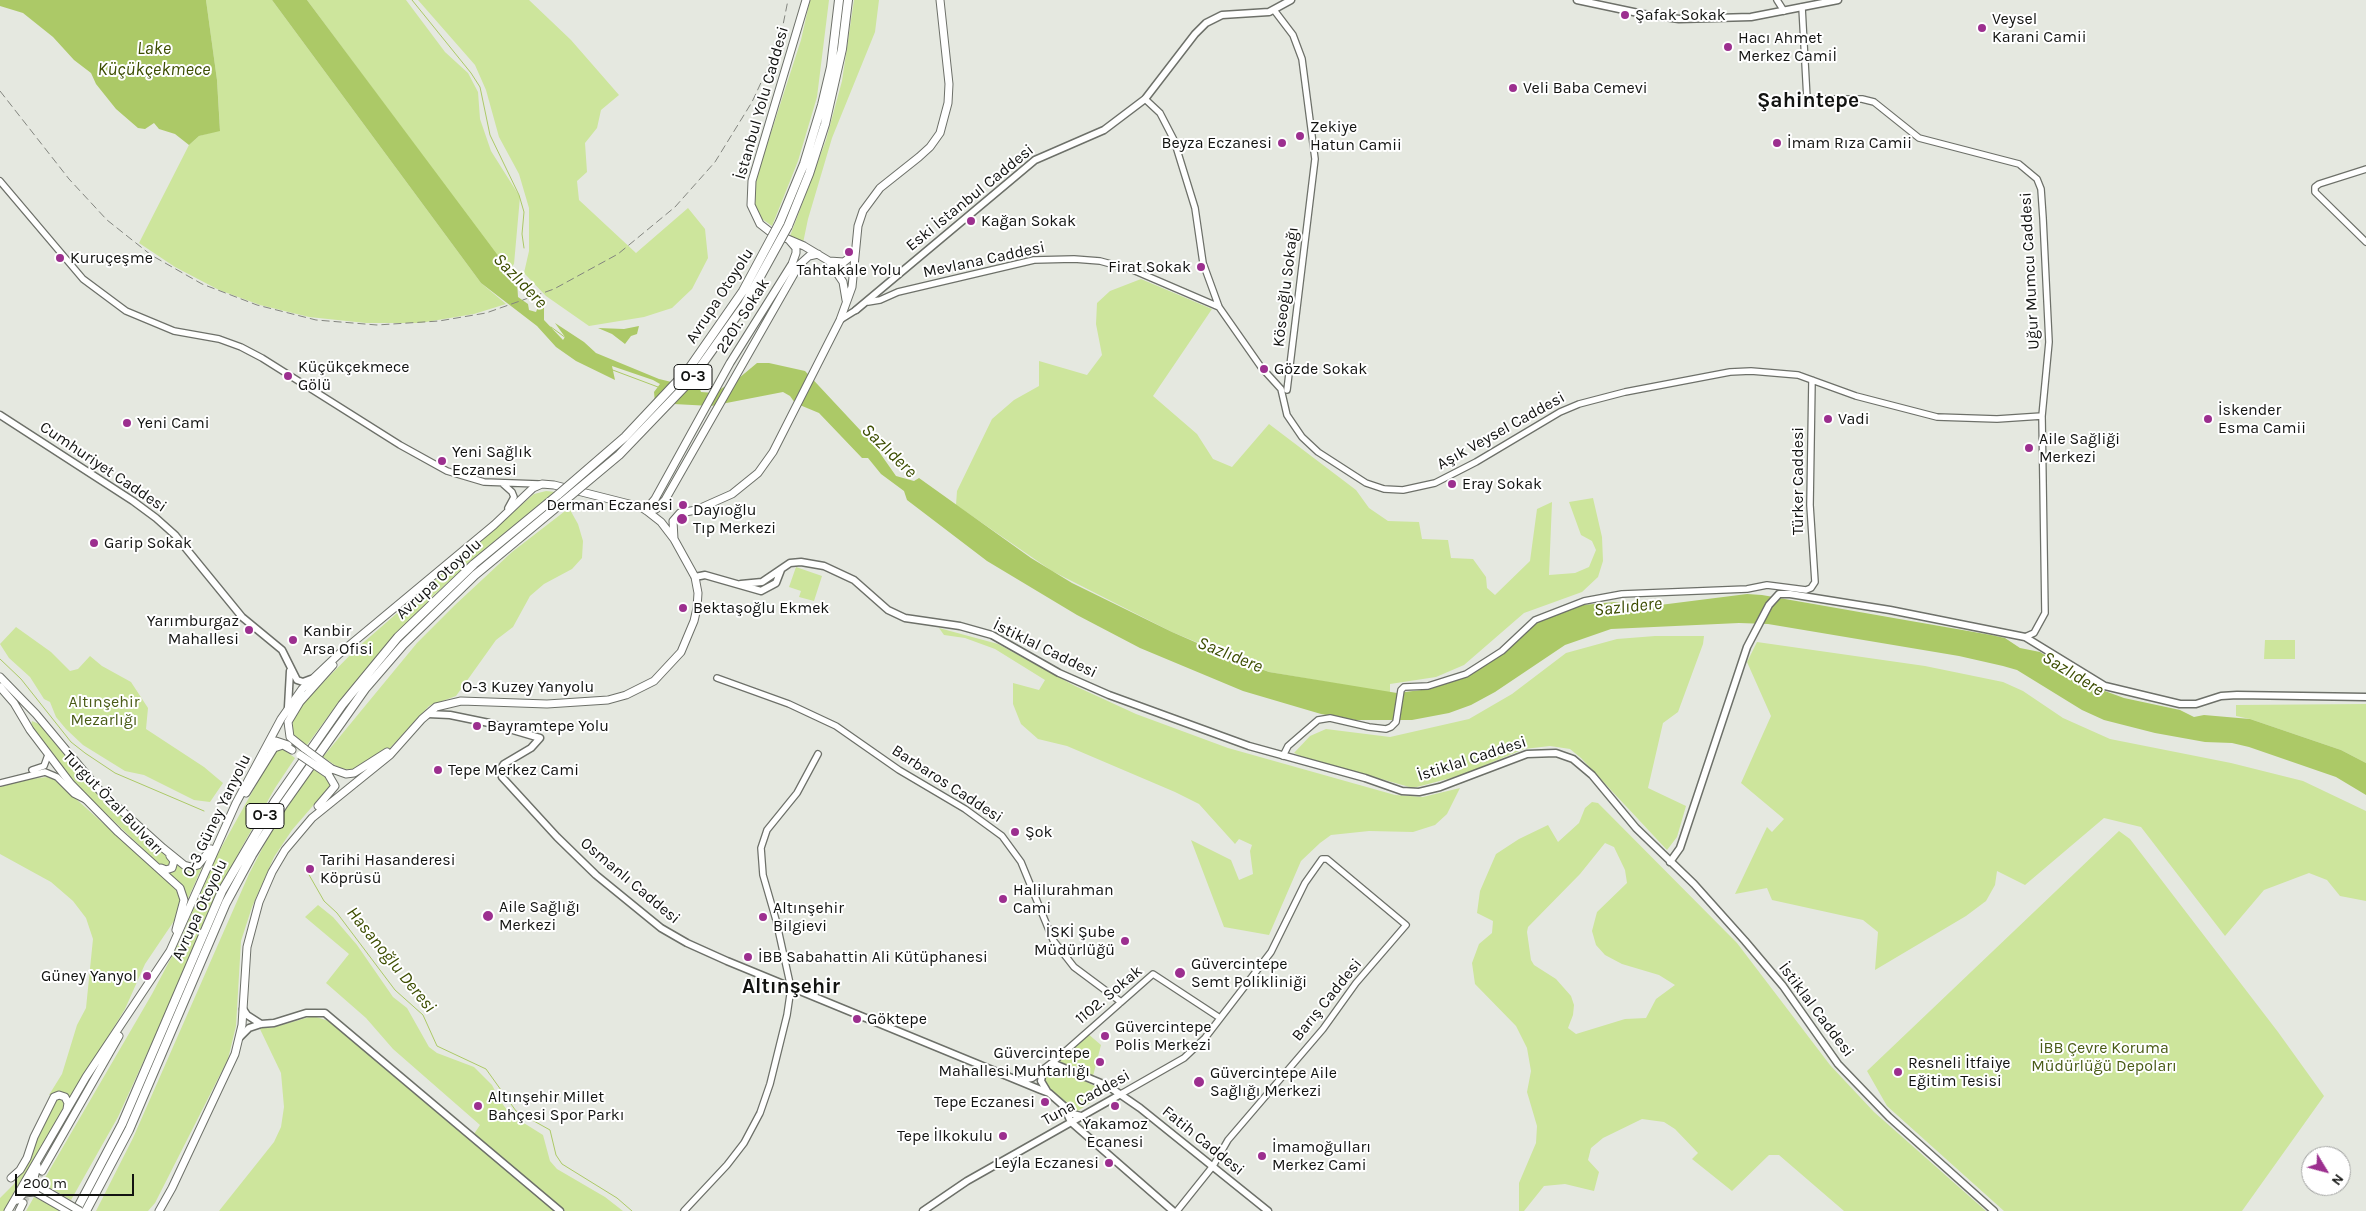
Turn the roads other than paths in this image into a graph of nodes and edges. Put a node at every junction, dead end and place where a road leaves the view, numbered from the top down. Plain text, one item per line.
1 (806, 0) edge
2 (839, 0) edge
3 (848, 0) edge
4 (940, 0) edge
5 (1291, 0) edge
6 (1577, 0) edge
7 (1777, 0) edge
8 (1838, 0) edge
9 (1802, 7) junction
10 (1274, 10) junction
11 (1784, 11) junction
12 (1145, 99) junction
13 (2366, 168) edge
14 (0, 182) edge
15 (787, 239) junction
16 (2366, 242) edge
17 (818, 254) junction
18 (854, 254) junction
19 (828, 261) junction
20 (846, 300) junction
21 (868, 302) junction
22 (1219, 307) junction
23 (856, 310) junction
24 (840, 320) junction
25 (1812, 380) junction
26 (1287, 390) dead end
27 (0, 415) edge
28 (2042, 416) junction
29 (504, 484) junction
30 (542, 484) junction
31 (562, 497) junction
32 (644, 509) junction
33 (494, 525) junction
34 (674, 539) junction
35 (781, 570) junction
36 (772, 575) junction
37 (695, 577) junction
38 (778, 581) junction
39 (760, 582) junction
40 (741, 584) junction
41 (761, 591) junction
42 (2025, 637) junction
43 (347, 647) junction
44 (287, 657) junction
45 (0, 676) edge
46 (717, 678) dead end
47 (311, 679) junction
48 (0, 687) edge
49 (2366, 697) edge
50 (441, 705) junction
51 (288, 707) junction
52 (450, 715) junction
53 (425, 716) junction
54 (61, 745) junction
55 (292, 750) junction
56 (302, 752) junction
57 (818, 754) dead end
58 (48, 755) junction
59 (1283, 756) junction
60 (330, 772) junction
61 (0, 781) edge
62 (87, 800) junction
63 (236, 802) junction
64 (228, 820) junction
65 (163, 848) junction
66 (138, 850) junction
67 (285, 850) junction
68 (1670, 862) junction
69 (1406, 924) joint
70 (175, 940) junction
71 (150, 984) junction
72 (791, 988) junction
73 (1121, 1002) junction
74 (243, 1010) junction
75 (1220, 1018) junction
76 (261, 1024) junction
77 (239, 1040) junction
78 (1052, 1063) junction
79 (1044, 1070) junction
80 (1019, 1080) junction
81 (1108, 1086) junction
82 (1049, 1094) junction
83 (1121, 1094) junction
84 (1108, 1101) junction
85 (66, 1109) junction
86 (1066, 1110) junction
87 (1081, 1116) junction
88 (1071, 1122) junction
89 (1061, 1128) junction
90 (54, 1130) junction
91 (1213, 1166) junction
92 (42, 1170) tunnel mouth
93 (11, 1178) dead end
94 (40, 1191) junction
95 (24, 1203) tunnel mouth
96 (8, 1211) edge
97 (19, 1211) edge
98 (68, 1211) edge
99 (78, 1211) edge
100 (86, 1211) edge
101 (158, 1211) edge
102 (560, 1211) edge
103 (684, 1211) edge
104 (923, 1211) edge
105 (1173, 1211) edge
106 (1178, 1211) edge
107 (1268, 1211) edge
108 (1994, 1211) edge

1 - 15 main road, İstanbul Yolu Caddesi
2 - 31 highway, Avrupa Otoyolu / O-3, bridge
3 - 31 highway, Avrupa Otoyolu / O-3, bridge
4 - 18 main road
5 - 10 main road, Eski İstanbul Caddesi
6 - 11 main road
7 - 11 street
8 - 9 main road
9 - 11 main road
9 - 28 street, Uğur Mumcu Caddesi
10 - 12 main road, Eski İstanbul Caddesi
10 - 26 street, Köseoğlu Sokağı
12 - 21 main road, Eski İstanbul Caddesi
12 - 22 street, Aşık Veysel Caddesi
13 - 16 street
14 - 29 street
15 - 17 main road, İstanbul Yolu Caddesi
15 - 32 main road, 2201. Sokak
17 - 19 main road, İstanbul Yolu Caddesi
17 - 32 main road, 2201. Sokak
18 - 19 main road
18 - 20 main road
19 - 20 main road, İstanbul Yolu Caddesi
20 - 23 street
20 - 24 main road
21 - 22 street, Mevlana Caddesi
21 - 23 main road, Eski İstanbul Caddesi
22 - 25 street, Aşık Veysel Caddesi
23 - 24 street, Eski İstanbul Caddesi
24 - 34 main road
25 - 28 street, Aşık Veysel Caddesi
25 - 59 street, Türker Caddesi
27 - 44 main road, Cumhuriyet Caddesi
28 - 42 street, Uğur Mumcu Caddesi
29 - 30 street
29 - 33 street
30 - 32 main road
30 - 33 main road
31 - 99 highway, Avrupa Otoyolu / O-3
31 - 100 highway, Avrupa Otoyolu / O-3
32 - 34 main road, O-3 Kuzey Yanyolu
33 - 43 main road
34 - 37 main road, O-3 Kuzey Yanyolu
35 - 36 main road, İstiklal Caddesi
35 - 38 main road
35 - 59 main road, İstiklal Caddesi
36 - 38 main road
36 - 39 main road, İstiklal Caddesi
37 - 40 main road, İstiklal Caddesi
37 - 50 main road, O-3 Kuzey Yanyolu
38 - 41 main road
39 - 40 main road, İstiklal Caddesi
39 - 41 main road
40 - 41 main road, İstiklal Caddesi
42 - 49 main road
42 - 68 main road
43 - 47 main road, O-3 Güney Yanyolu
43 - 56 main road
44 - 47 main road, Cumhuriyet Caddesi
44 - 51 main road
45 - 54 main road, Turgut Özal Bulvarı
46 - 73 street, Barbaros Caddesi
47 - 51 main road, O-3 Güney Yanyolu
48 - 58 main road, Turgut Özal Bulvarı
50 - 52 main road
50 - 53 main road, O-3 Kuzey Yanyolu
51 - 63 main road, O-3 Güney Yanyolu
52 - 53 main road
52 - 72 main road, Osmanlı Caddesi
53 - 60 main road
53 - 67 main road, O-3 Kuzey Yanyolu
54 - 58 main road
54 - 65 main road, Turgut Özal Bulvarı
55 - 56 main road
55 - 63 main road
55 - 64 main road
56 - 60 main road, bridge
57 - 72 street
58 - 61 street
58 - 62 main road, Turgut Özal Bulvarı
59 - 68 main road, İstiklal Caddesi
60 - 67 main road
61 - 62 street
62 - 66 main road, Turgut Özal Bulvarı
63 - 64 main road, O-3 Güney Yanyolu
64 - 65 main road, Turgut Özal Bulvarı
64 - 70 main road, O-3 Güney Yanyolu
65 - 66 main road
66 - 70 main road, Turgut Özal Bulvarı
67 - 74 main road, O-3 Kuzey Yanyolu
68 - 108 main road, İstiklal Caddesi
69 - 75 street, Tuna Caddesi
69 - 91 street, Barış Caddesi
70 - 71 main road
71 - 85 main road
71 - 92 main road
72 - 80 main road, Osmanlı Caddesi
72 - 103 street
73 - 75 street, 1102. Sokak
73 - 78 street, 1102. Sokak
74 - 76 main road
74 - 77 main road, O-3 Kuzey Yanyolu
75 - 83 street, Tuna Caddesi
76 - 77 main road
76 - 102 main road
77 - 101 main road, O-3 Kuzey Yanyolu
78 - 79 main road, 1102. Sokak
78 - 81 main road, Fatih Caddesi
79 - 80 main road, 1102. Sokak
79 - 82 main road
80 - 82 main road, Osmanlı Caddesi
81 - 83 main road, Fatih Caddesi
81 - 84 main road
82 - 86 main road, Osmanlı Caddesi
83 - 84 main road, Tuna Caddesi
83 - 91 main road, Fatih Caddesi
84 - 87 main road, Tuna Caddesi
85 - 90 main road
85 - 93 main road
86 - 87 main road
86 - 88 main road
86 - 89 main road
87 - 88 main road, Tuna Caddesi
88 - 89 main road, Tuna Caddesi
88 - 105 main road
89 - 104 main road, Tuna Caddesi
90 - 94 main road
90 - 96 main road
91 - 106 street, Barış Caddesi
91 - 107 main road, Fatih Caddesi
94 - 96 main road
94 - 98 main road
94 - 99 main road, bridge
95 - 97 main road

